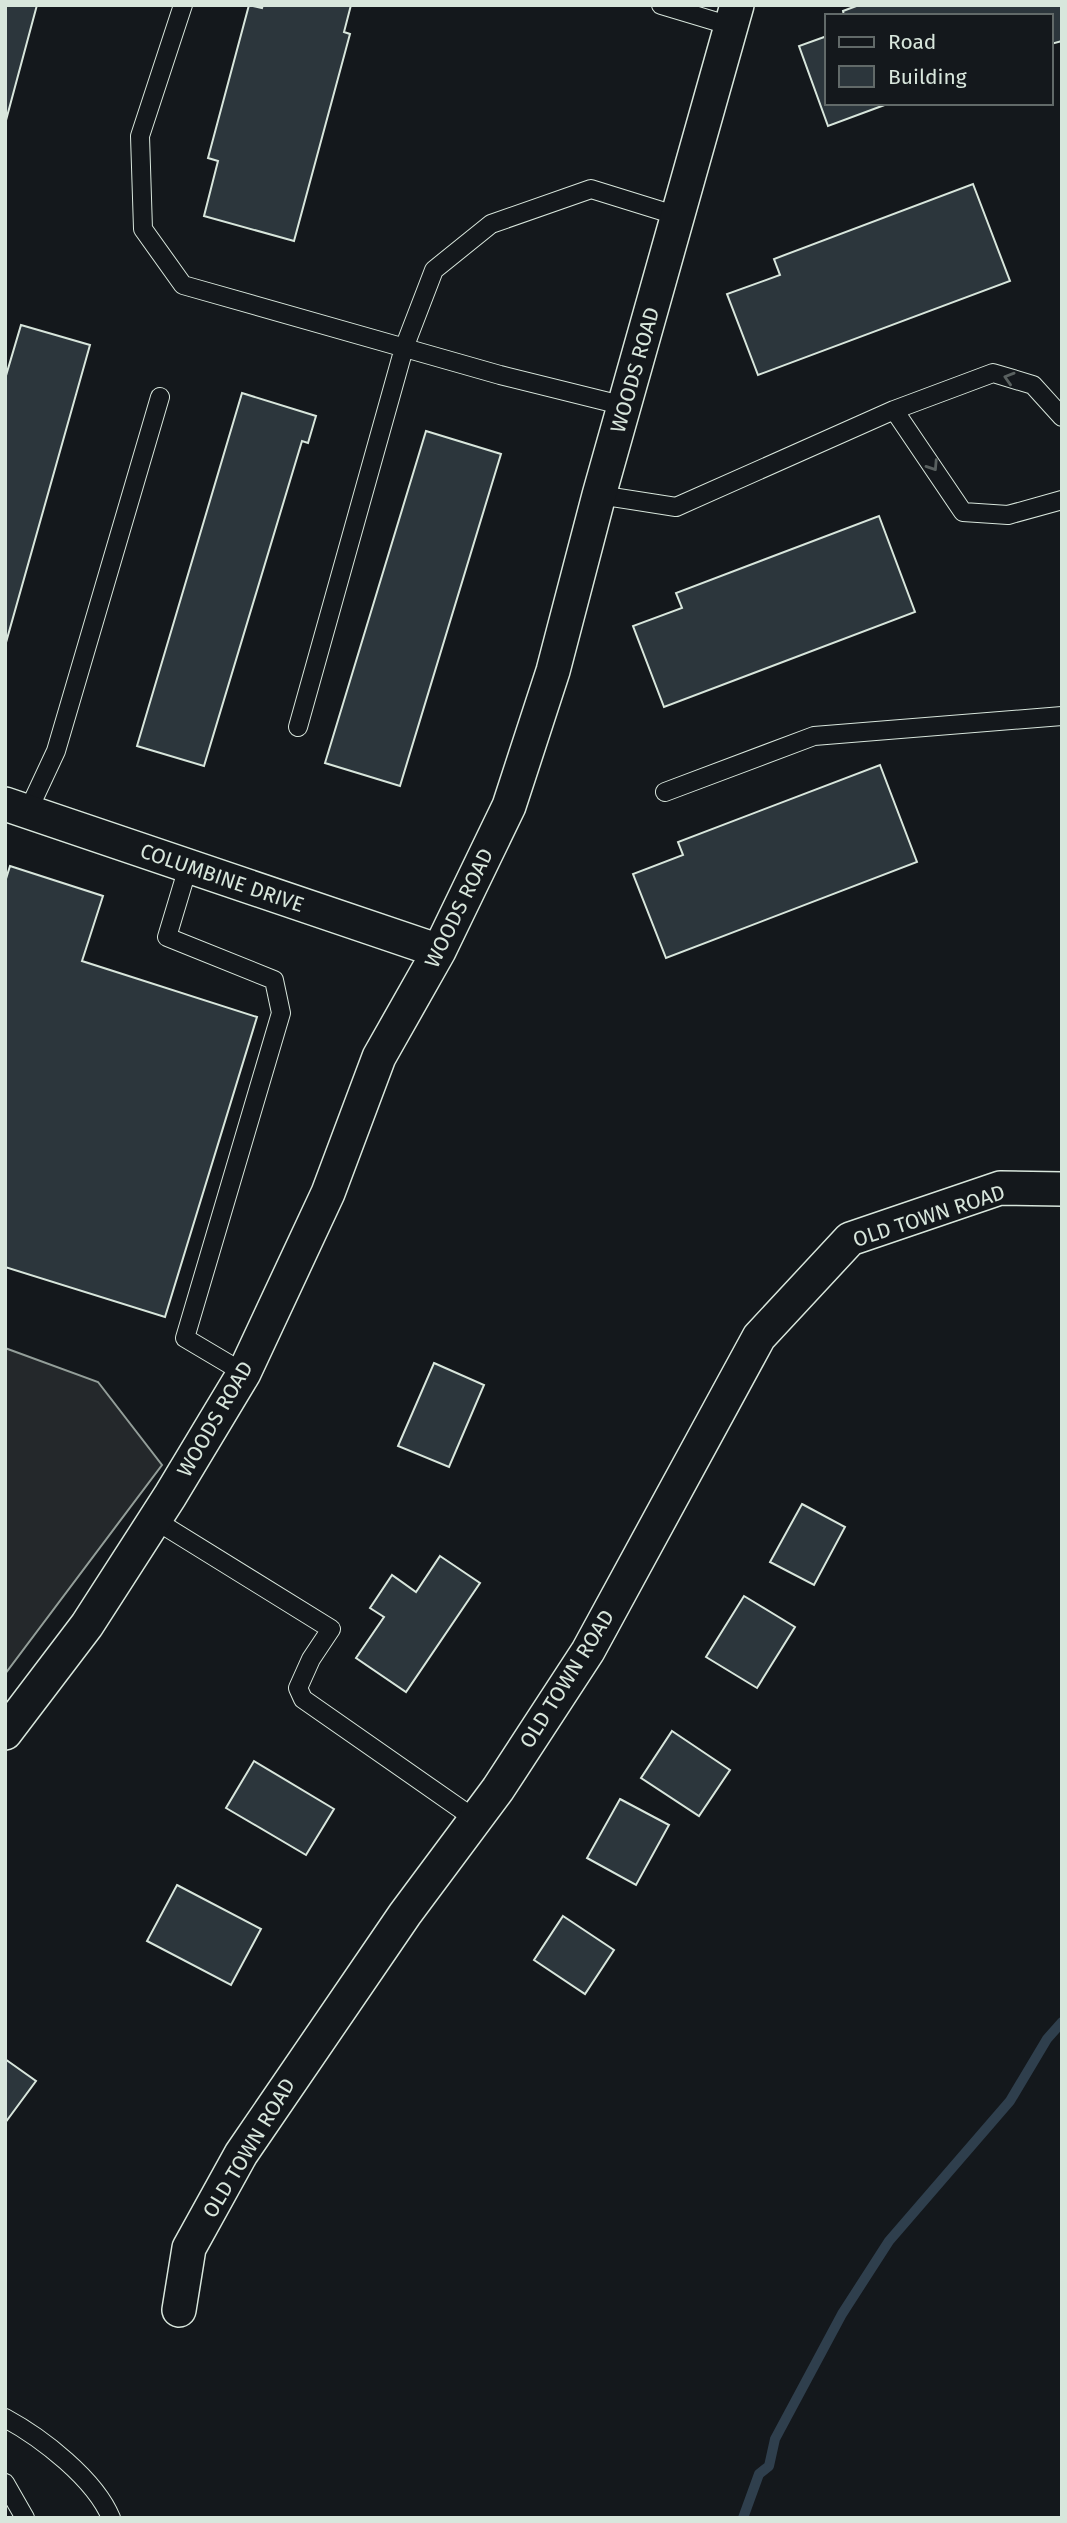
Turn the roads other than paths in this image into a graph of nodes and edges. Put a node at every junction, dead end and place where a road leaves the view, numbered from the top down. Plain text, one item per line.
1 (183, 5) edge
2 (661, 5) edge
3 (734, 16) edge
4 (678, 216) junction
5 (404, 348) junction
6 (160, 397) dead end
7 (625, 406) junction
8 (894, 410) junction
9 (1062, 417) edge
10 (599, 495) junction
11 (1062, 500) edge
12 (1062, 716) edge
13 (298, 727) dead end
14 (665, 792) dead end
15 (17, 807) edge
16 (188, 867) junction
17 (439, 951) junction
18 (1062, 1189) edge
19 (244, 1373) junction
20 (155, 1520) junction
21 (5, 1733) edge
22 (475, 1819) junction
23 (179, 2310) dead end
24 (5, 2418) edge
25 (5, 2483) edge
26 (25, 2518) edge
27 (111, 2518) edge

1 - 5 lane
2 - 3 lane
3 - 4 street, WOODS ROAD
4 - 5 lane
4 - 7 street, WOODS ROAD
5 - 7 lane
5 - 13 lane
6 - 15 lane
7 - 10 street, WOODS ROAD
9 -> 8 lane
8 - 10 lane
8 -> 11 lane
10 - 17 street, WOODS ROAD
12 - 14 lane
15 - 16 street, COLUMBINE DRIVE
16 - 17 street, COLUMBINE DRIVE
16 - 19 lane
17 - 19 street, WOODS ROAD
18 - 22 street, OLD TOWN ROAD
19 - 20 street, WOODS ROAD
20 - 21 street, WOODS ROAD
20 - 22 lane
22 - 23 street, OLD TOWN ROAD
24 - 27 lane
25 - 26 lane

